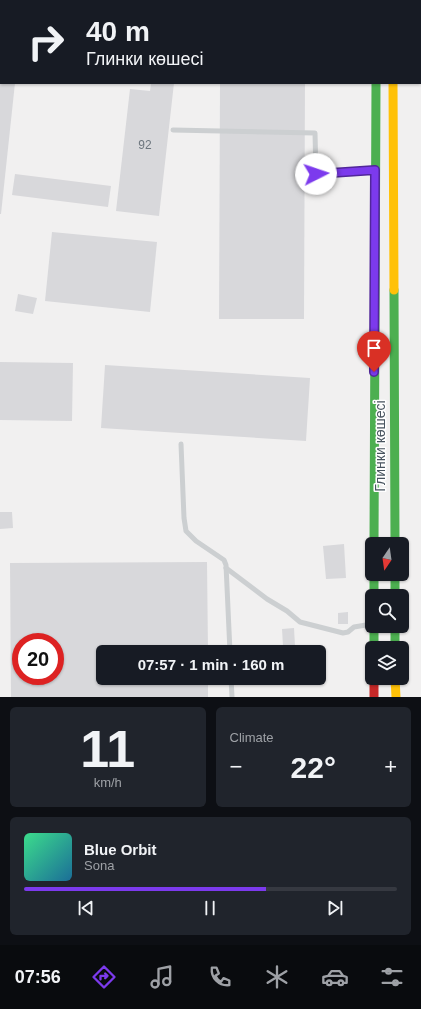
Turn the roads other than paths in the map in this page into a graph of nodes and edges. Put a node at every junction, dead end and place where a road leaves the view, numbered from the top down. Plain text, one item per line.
1 (376, 84) edge
2 (393, 84) edge
3 (173, 130) dead end
4 (375, 170) junction
5 (181, 444) dead end
6 (374, 537) edge
7 (395, 537) edge
8 (226, 568) junction
9 (365, 626) edge
10 (230, 645) edge
11 (231, 685) edge
12 (374, 685) edge
13 (396, 685) edge
14 (232, 697) edge
15 (374, 697) edge
16 (396, 697) edge

1 - 4 main road, Глинки көшесі
2 - 7 main road, Глинки көшесі
3 - 4 lane
4 - 6 main road, Глинки көшесі
5 - 8 lane
8 - 9 lane
8 - 10 lane
11 - 14 lane
12 - 15 main road
13 - 16 main road

